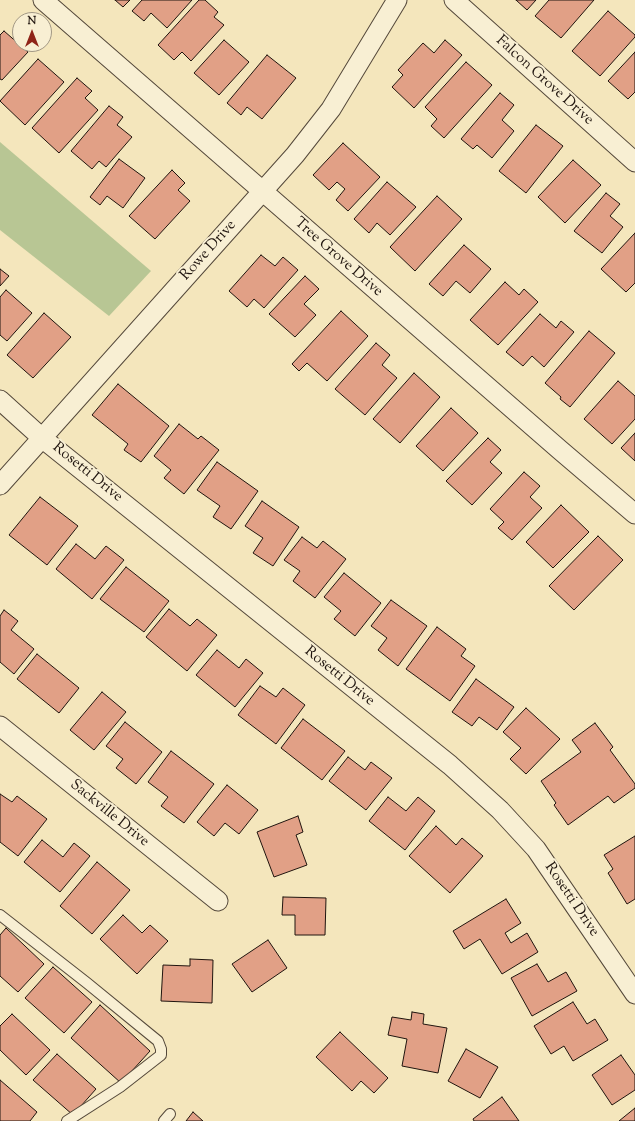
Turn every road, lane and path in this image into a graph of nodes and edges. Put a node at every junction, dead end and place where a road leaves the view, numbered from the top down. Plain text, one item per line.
1 (43, 0) edge
2 (397, 0) edge
3 (454, 0) edge
4 (635, 162) edge
5 (262, 192) junction
6 (0, 400) edge
7 (42, 438) junction
8 (0, 485) edge
9 (635, 514) edge
10 (0, 726) edge
11 (218, 901) dead end
12 (0, 914) edge
13 (635, 994) edge
14 (66, 1121) edge

1 - 5 street, Tree Grove Drive
2 - 5 street, Rowe Drive
3 - 4 street, Falcon Grove Drive
5 - 7 street, Rowe Drive
5 - 9 street, Tree Grove Drive
6 - 7 street, Rosetti Drive
7 - 8 street, Rowe Drive
7 - 13 street, Rosetti Drive
10 - 11 street, Sackville Drive
12 - 14 lane

